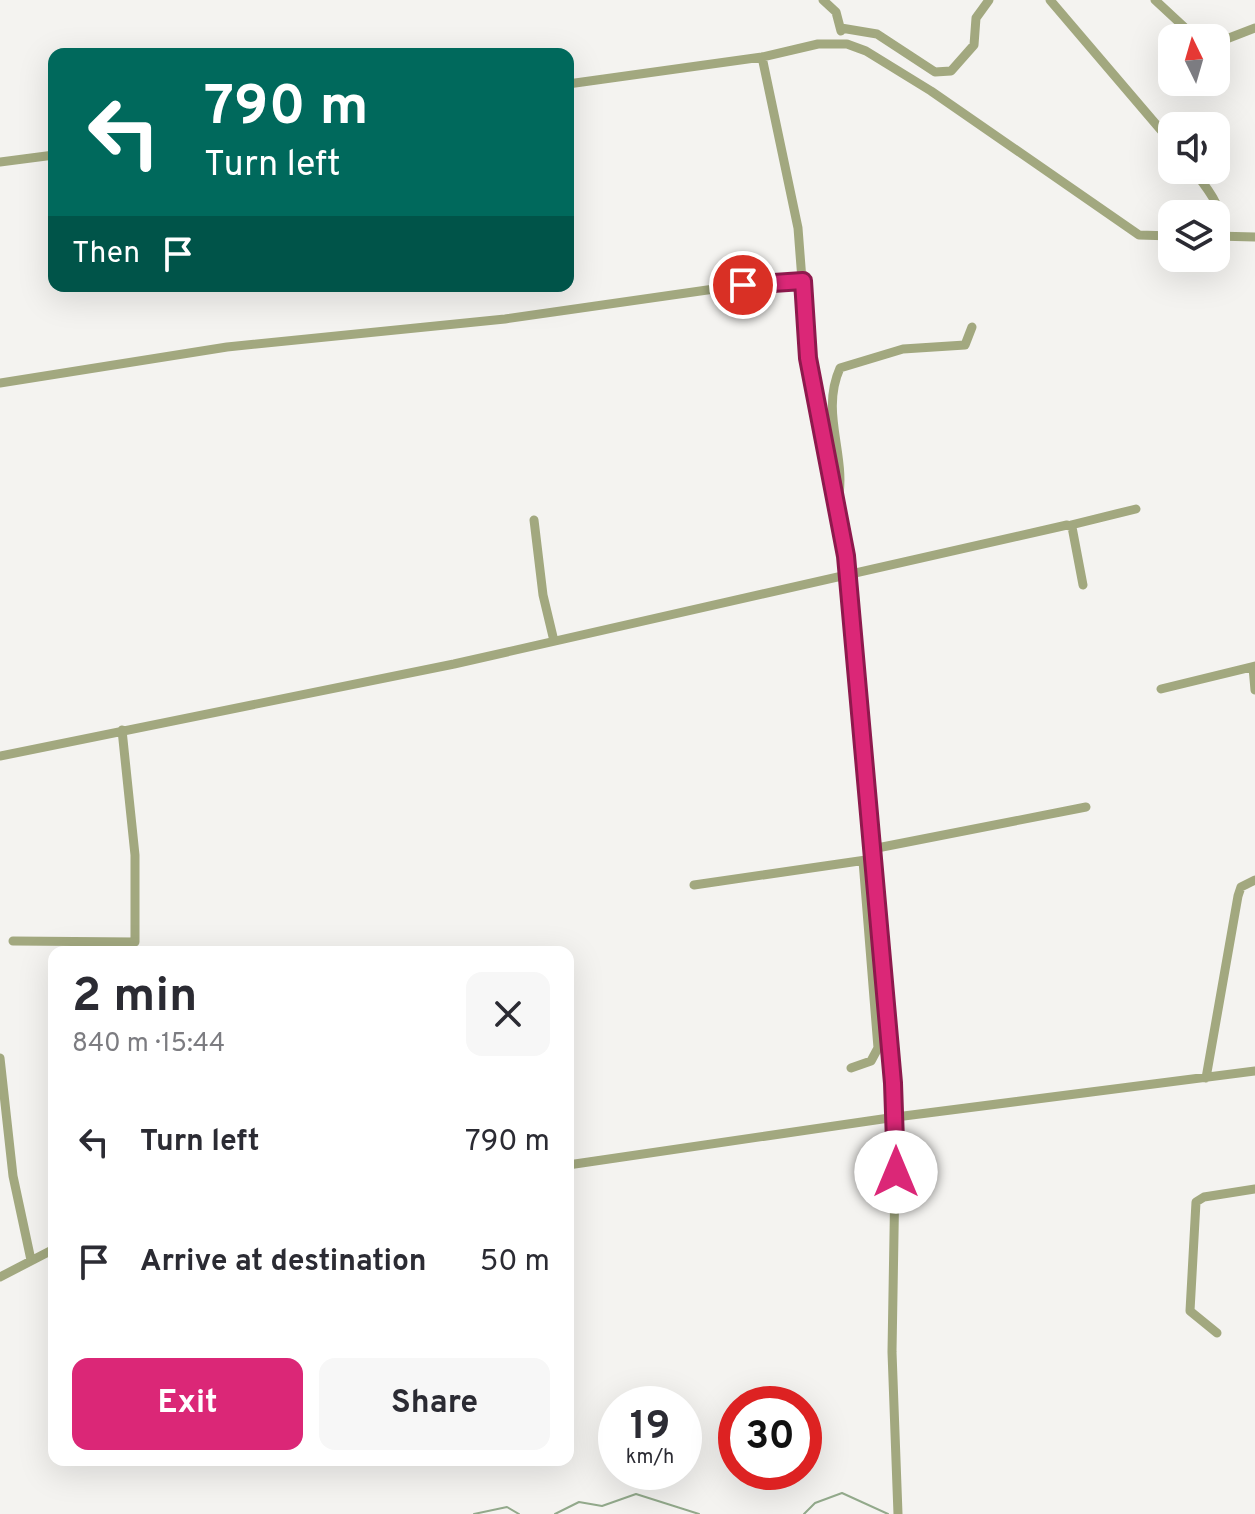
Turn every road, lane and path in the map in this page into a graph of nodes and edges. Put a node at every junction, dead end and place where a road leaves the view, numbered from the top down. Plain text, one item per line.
1 (823, 0) edge
2 (989, 0) edge
3 (1050, 0) edge
4 (1155, 0) edge
5 (1181, 24) edge
6 (841, 28) junction
7 (1255, 28) edge
8 (1230, 38) edge
9 (839, 42) junction
10 (762, 57) junction
11 (574, 83) edge
12 (1158, 127) edge
13 (48, 156) edge
14 (0, 162) edge
15 (1158, 236) edge
16 (1230, 236) edge
17 (1255, 237) edge
18 (803, 281) junction
19 (972, 327) dead end
20 (0, 383) edge
21 (836, 508) junction
22 (1136, 509) dead end
23 (534, 520) dead end
24 (1071, 525) junction
25 (847, 575) junction
26 (1083, 585) dead end
27 (554, 641) junction
28 (1254, 667) edge
29 (1161, 689) dead end
30 (1255, 690) edge
31 (122, 730) junction
32 (0, 756) edge
33 (1086, 807) dead end
34 (870, 856) junction
35 (1255, 880) edge
36 (694, 885) dead end
37 (13, 941) dead end
38 (0, 1058) edge
39 (851, 1068) dead end
40 (1255, 1071) edge
41 (1206, 1078) junction
42 (896, 1117) junction
43 (574, 1164) edge
44 (1255, 1189) edge
45 (48, 1252) edge
46 (31, 1260) junction
47 (0, 1277) edge
48 (1217, 1333) dead end
49 (898, 1514) edge

1 - 6 street
2 - 6 street
3 - 12 street
4 - 5 street
6 - 9 street
7 - 8 street
9 - 10 street
9 - 15 street
10 - 11 street
10 - 18 street
13 - 14 street
16 - 17 street
18 - 20 street
18 - 21 street
19 - 21 street
21 - 25 street
22 - 24 street
23 - 27 street
24 - 25 street
24 - 26 street
25 - 27 street
25 - 34 street
27 - 31 street
28 - 29 street
28 - 30 street
31 - 32 street
31 - 37 street
33 - 34 street
34 - 36 street
34 - 39 street
34 - 42 street
35 - 41 street
38 - 46 street
40 - 41 street
41 - 42 street
42 - 43 street
42 - 49 street
44 - 48 street
45 - 46 street
46 - 47 street

